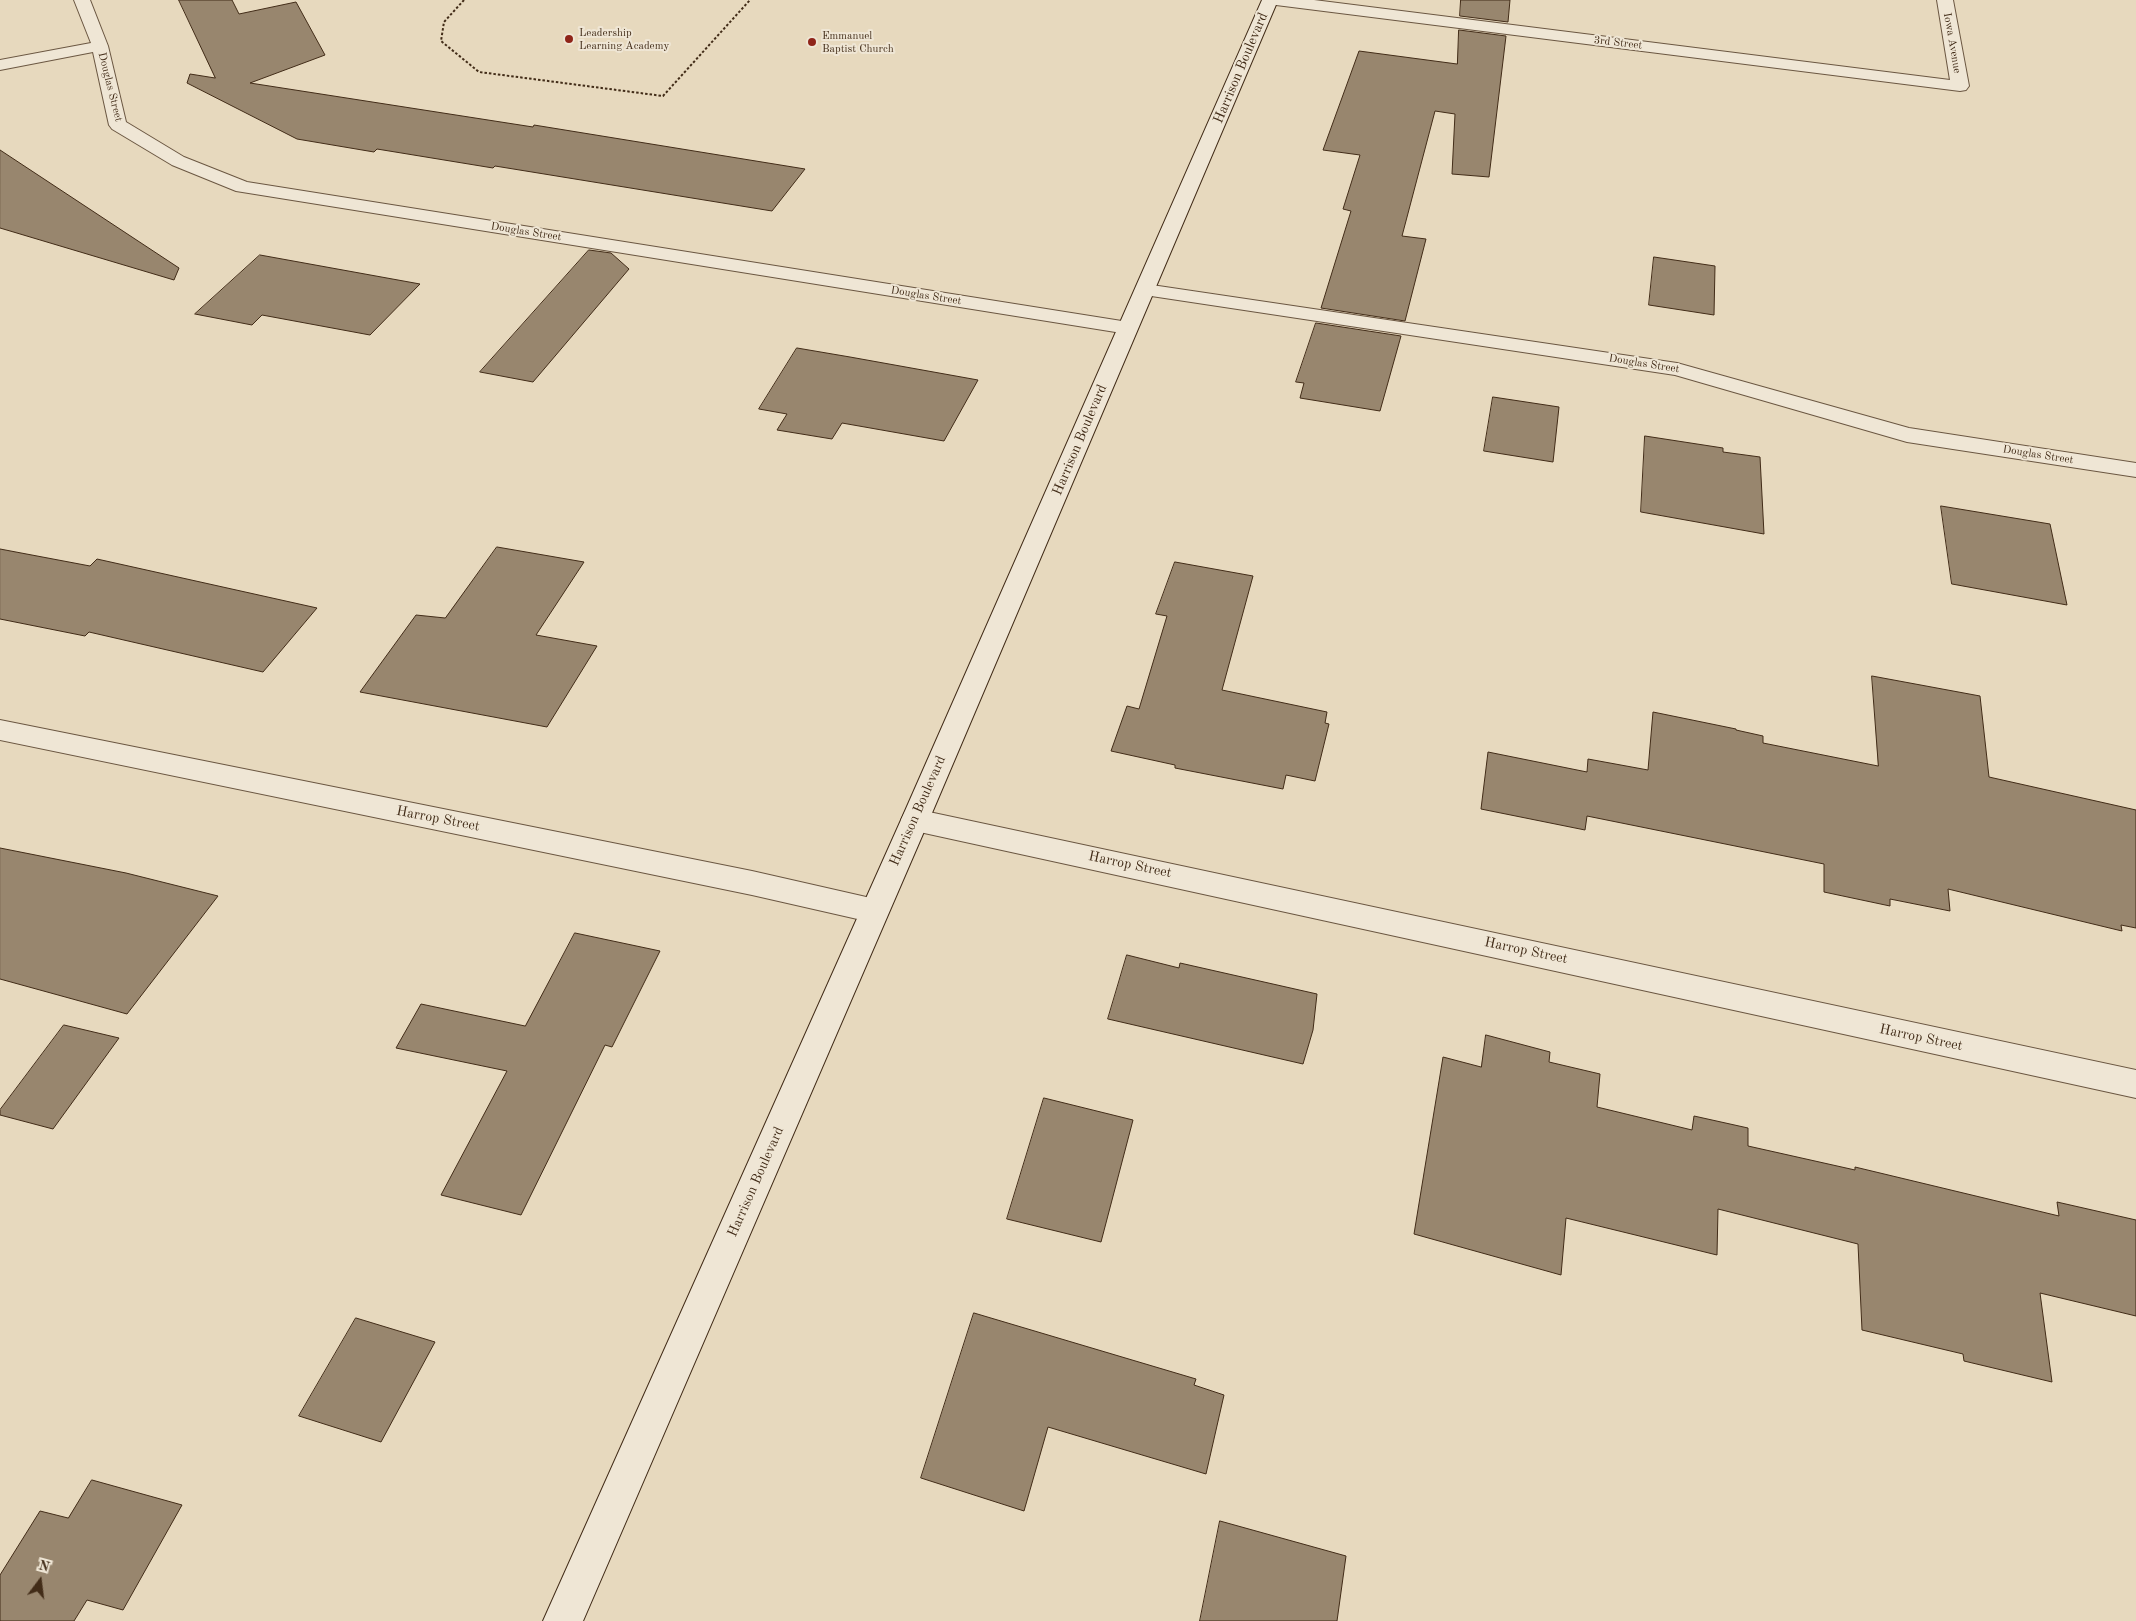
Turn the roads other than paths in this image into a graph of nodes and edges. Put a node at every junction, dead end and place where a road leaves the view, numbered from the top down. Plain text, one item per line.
1 (82, 0) edge
2 (1270, 0) edge
3 (1276, 0) edge
4 (1945, 0) edge
5 (100, 46) junction
6 (0, 65) edge
7 (1960, 86) joint
8 (1145, 290) junction
9 (1128, 328) junction
10 (2136, 470) edge
11 (0, 730) edge
12 (915, 820) junction
13 (875, 911) junction
14 (2136, 1084) edge
15 (563, 1621) edge

1 - 5 street
2 - 8 street, Harrison Boulevard
3 - 7 street, 3rd Street
4 - 7 street, Iowa Avenue
5 - 6 street, Douglas Street
5 - 9 street, Douglas Street
8 - 9 street, Harrison Boulevard
8 - 10 street, Douglas Street
9 - 12 street, Harrison Boulevard
11 - 13 street, Harrop Street
12 - 13 street, Harrison Boulevard
12 - 14 street, Harrop Street
13 - 15 street, Harrison Boulevard

